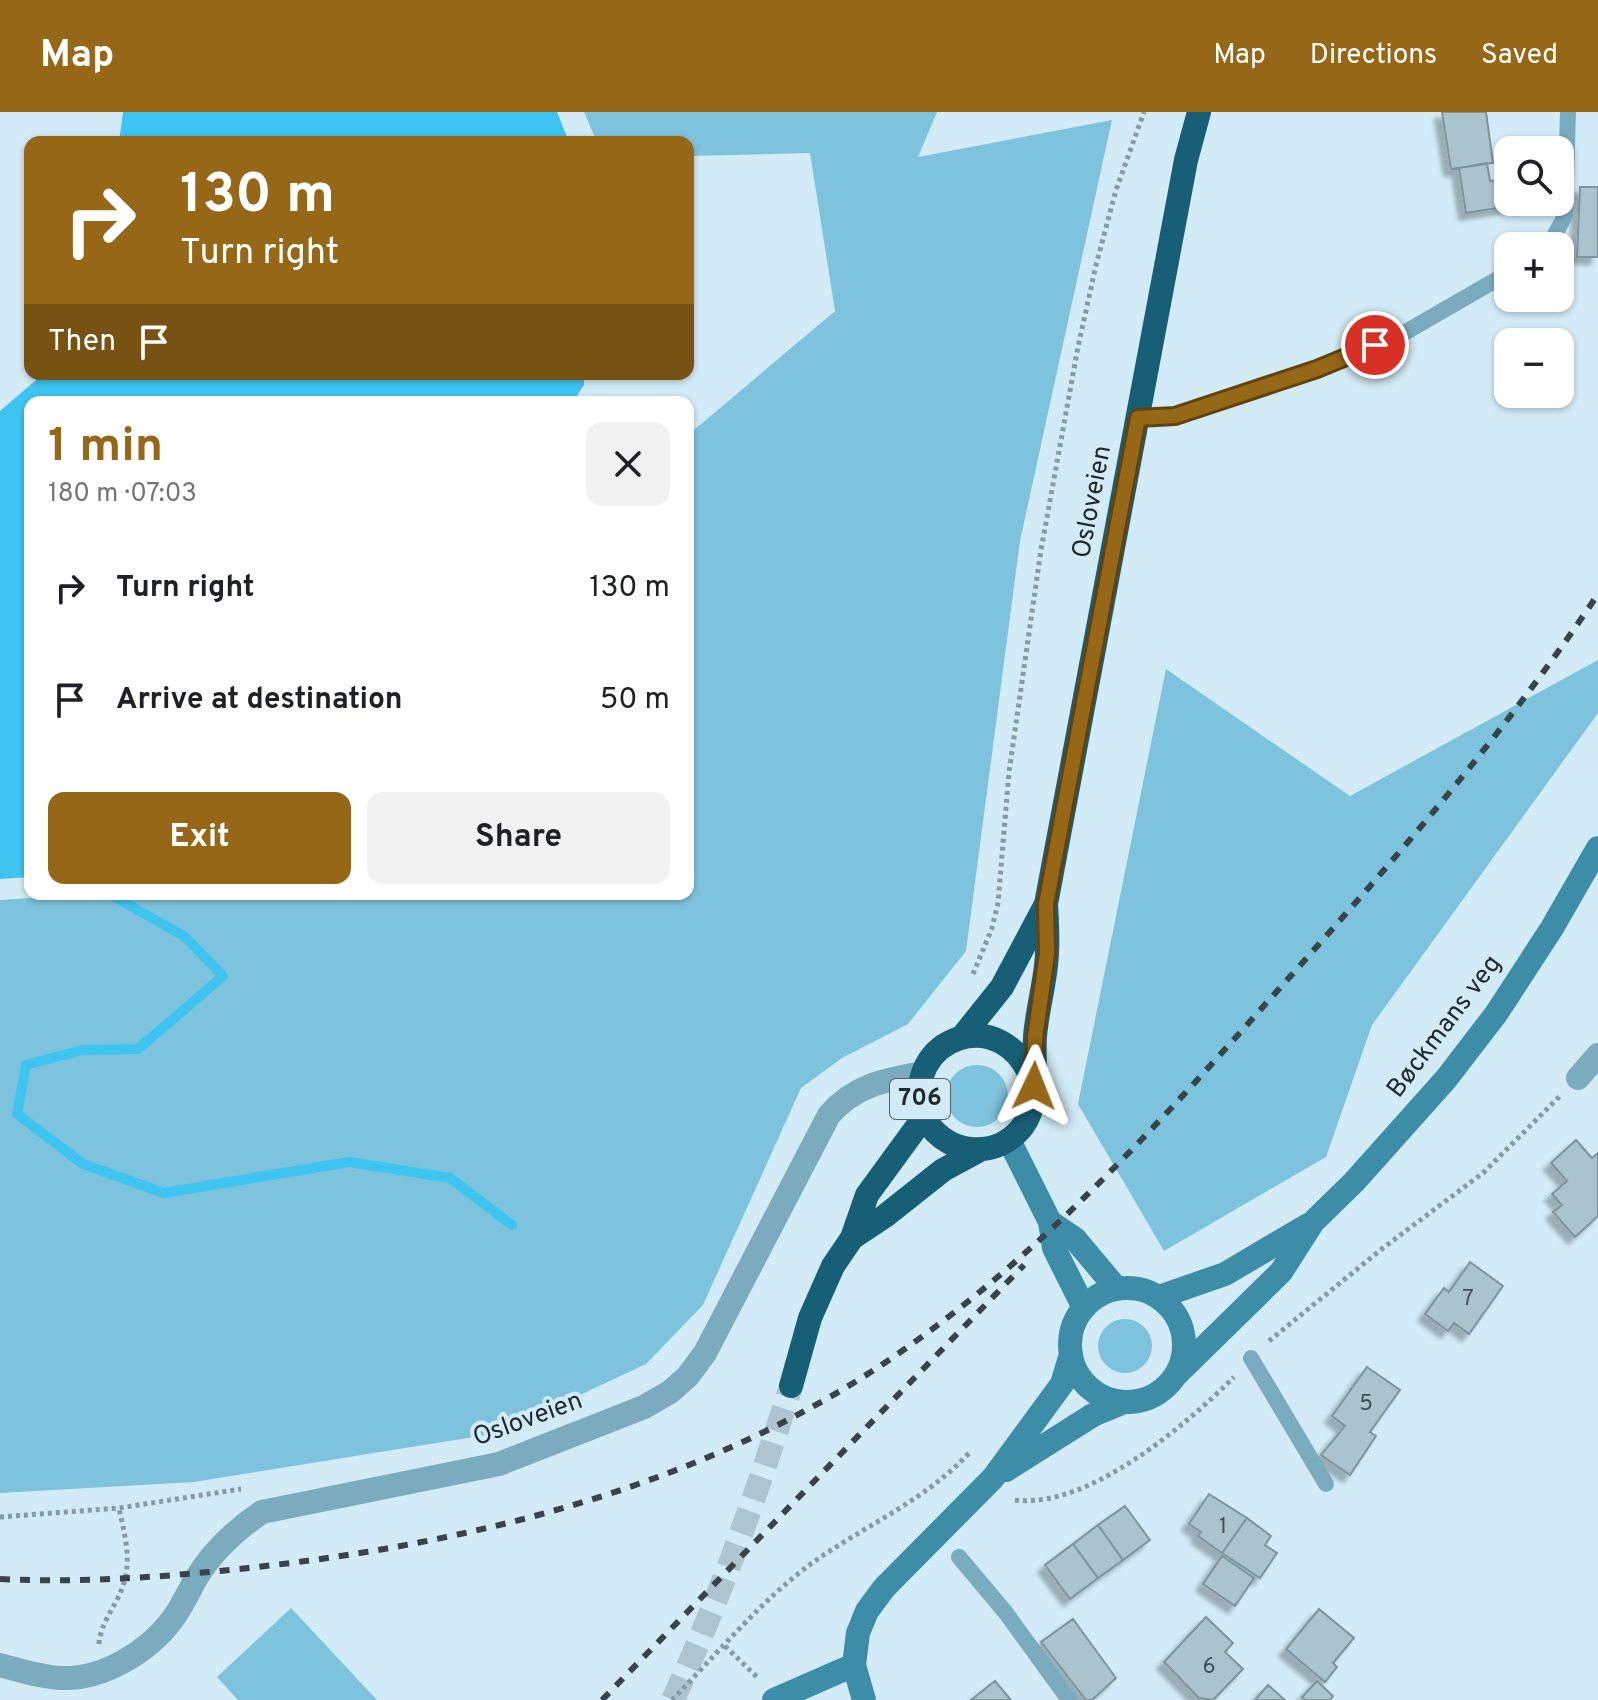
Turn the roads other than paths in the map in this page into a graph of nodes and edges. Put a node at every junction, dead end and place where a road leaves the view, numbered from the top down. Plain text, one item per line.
1 (1199, 112) edge
2 (1568, 112) edge
3 (1556, 232) edge
4 (1494, 281) edge
5 (1138, 418) junction
6 (1598, 848) edge
7 (1046, 904) junction
8 (962, 1037) junction
9 (1598, 1055) edge
10 (923, 1073) junction
11 (1578, 1078) road end
12 (1034, 1086) junction
13 (924, 1117) junction
14 (1009, 1140) junction
15 (980, 1150) junction
16 (1050, 1222) junction
17 (1313, 1222) junction
18 (852, 1238) junction
19 (1117, 1289) junction
20 (1159, 1297) junction
21 (1084, 1308) junction
22 (1071, 1354) junction
23 (1251, 1358) road end
24 (1177, 1374) junction
25 (791, 1386) tunnel mouth
26 (1122, 1403) junction
27 (993, 1478) junction
28 (1326, 1484) dead end
29 (959, 1557) dead end
30 (0, 1665) edge
31 (854, 1665) junction
32 (768, 1692) edge
33 (864, 1700) edge
34 (1069, 1700) edge

1 - 5 highway, Osloveien / 706
2 - 3 lane
4 - 5 lane
5 - 7 highway, Osloveien / 706
6 - 17 main road, Bøckmans veg
7 - 8 highway, Osloveien / 706
7 - 12 highway, Osloveien / 706
8 - 10 highway, 706
8 - 12 highway
9 - 11 street
10 - 13 highway, 706
10 - 30 street, Osloveien
12 - 14 highway, 706
13 - 15 highway, 706
13 - 18 highway, 706
14 - 15 highway, 706
14 - 16 main road
15 - 18 highway, 706
16 - 19 main road
16 - 21 main road
17 - 20 main road, Bøckmans veg
17 - 24 main road, Bøckmans veg
18 - 25 highway, 706
19 - 20 main road
19 - 21 main road
20 - 24 main road
21 - 22 main road
22 - 26 main road
22 - 27 main road
23 - 28 lane
24 - 26 main road
26 - 27 main road
27 - 31 main road
29 - 34 lane
31 - 32 main road
31 - 33 main road

